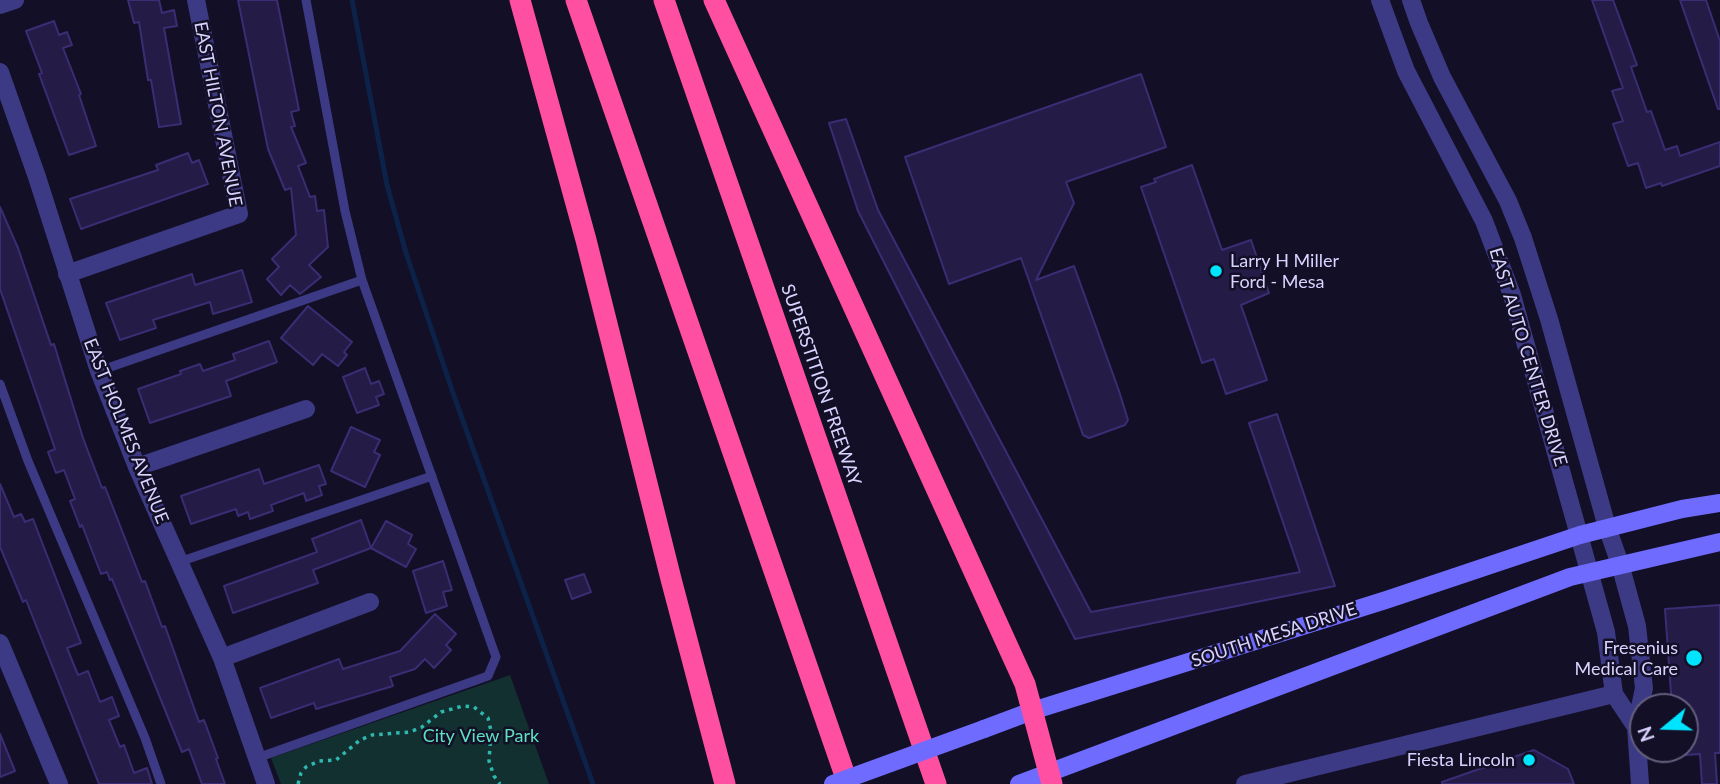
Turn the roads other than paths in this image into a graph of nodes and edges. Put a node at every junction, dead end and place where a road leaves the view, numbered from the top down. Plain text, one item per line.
1 (15, 0) edge
2 (196, 0) edge
3 (306, 0) edge
4 (520, 0) edge
5 (576, 0) edge
6 (664, 0) edge
7 (714, 0) edge
8 (1380, 0) edge
9 (1411, 0) edge
10 (0, 5) edge
11 (0, 72) edge
12 (67, 274) junction
13 (362, 280) junction
14 (99, 371) junction
15 (0, 384) edge
16 (306, 409) dead end
17 (137, 467) junction
18 (432, 476) junction
19 (1720, 503) edge
20 (1607, 527) junction
21 (1580, 535) junction
22 (1720, 542) edge
23 (179, 562) junction
24 (1620, 564) junction
25 (1590, 572) junction
26 (370, 602) dead end
27 (0, 643) edge
28 (222, 658) junction
29 (1643, 693) edge
30 (1614, 694) junction
31 (1032, 711) junction
32 (1629, 716) edge
33 (257, 758) junction
34 (1639, 763) edge
35 (1050, 778) edge
36 (59, 784) edge
37 (161, 784) edge
38 (266, 784) edge
39 (725, 784) edge
40 (832, 784) edge
41 (848, 784) edge
42 (936, 784) edge
43 (1018, 784) edge
44 (1245, 784) edge
45 (1640, 784) edge

1 - 10 street
2 - 12 street, EAST HILTON AVENUE
3 - 13 lane
4 - 39 highway
5 - 41 highway
6 - 42 highway, SUPERSTITION FREEWAY
7 - 31 highway
8 - 21 street, EAST AUTO CENTER DRIVE
9 - 20 street, EAST AUTO CENTER DRIVE
11 - 12 street, EAST HOLMES AVENUE
12 - 14 street, EAST HOLMES AVENUE
13 - 14 lane
13 - 18 lane
14 - 17 street, EAST HOLMES AVENUE
15 - 37 lane
16 - 17 street
17 - 23 street, EAST HOLMES AVENUE
18 - 23 lane
18 - 33 lane
19 - 20 main road, SOUTH MESA DRIVE
20 - 21 main road, SOUTH MESA DRIVE
20 - 24 street, EAST AUTO CENTER DRIVE
21 - 25 street, EAST AUTO CENTER DRIVE
21 - 31 main road, SOUTH MESA DRIVE
22 - 24 main road
23 - 28 street, EAST HOLMES AVENUE
24 - 25 main road
24 - 29 street, EAST AUTO CENTER DRIVE
25 - 30 street, EAST AUTO CENTER DRIVE
25 - 35 main road
26 - 28 street
27 - 36 street
28 - 33 street, EAST HOLMES AVENUE
30 - 32 street, EAST AUTO CENTER DRIVE
30 - 44 street
31 - 35 highway
31 - 40 main road, SOUTH MESA DRIVE, bridge
33 - 38 street, EAST HOLMES AVENUE
34 - 45 street, EAST AUTO CENTER DRIVE
35 - 43 main road

